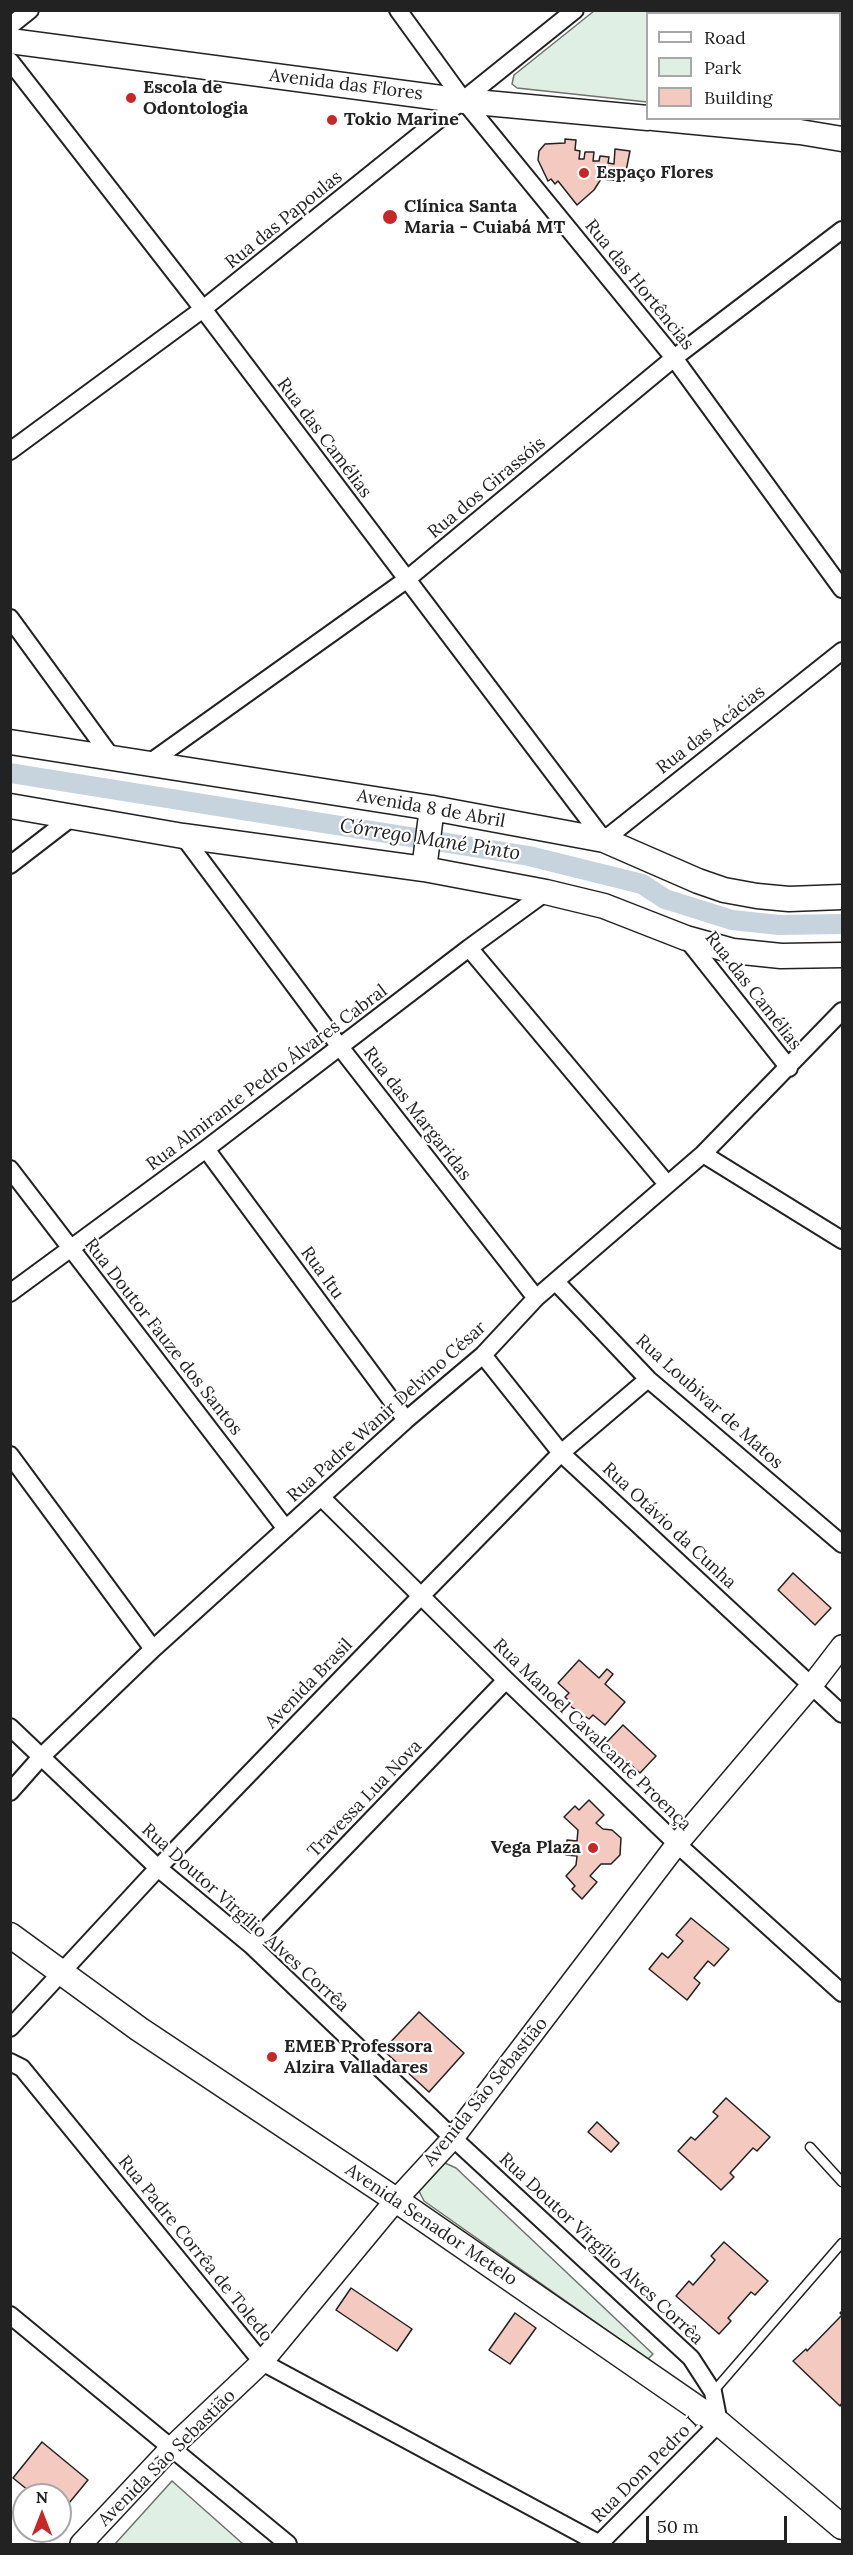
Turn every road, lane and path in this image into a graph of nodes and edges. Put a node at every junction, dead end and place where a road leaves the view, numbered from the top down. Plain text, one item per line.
1 (30, 10) edge
2 (398, 10) edge
3 (575, 10) edge
4 (10, 26) edge
5 (10, 41) edge
6 (10, 61) edge
7 (465, 101) junction
8 (646, 118) edge
9 (674, 120) edge
10 (843, 130) edge
11 (800, 132) junction
12 (843, 139) edge
13 (843, 230) edge
14 (203, 309) junction
15 (674, 358) junction
16 (10, 451) edge
17 (406, 580) junction
18 (843, 589) edge
19 (10, 618) edge
20 (843, 651) edge
21 (10, 742) edge
22 (112, 758) junction
23 (148, 764) junction
24 (10, 806) edge
25 (431, 816) junction
26 (70, 818) junction
27 (183, 836) junction
28 (604, 840) junction
29 (425, 860) junction
30 (10, 865) edge
31 (546, 892) junction
32 (843, 897) edge
33 (686, 938) junction
34 (469, 948) junction
35 (843, 955) edge
36 (843, 1011) edge
37 (340, 1047) junction
38 (789, 1068) junction
39 (206, 1149) junction
40 (703, 1154) junction
41 (10, 1169) edge
42 (667, 1184) junction
43 (843, 1240) edge
44 (70, 1250) junction
45 (556, 1283) junction
46 (10, 1293) edge
47 (536, 1298) junction
48 (483, 1355) junction
49 (648, 1379) junction
50 (406, 1420) junction
51 (561, 1454) junction
52 (10, 1455) edge
53 (321, 1497) junction
54 (286, 1529) junction
55 (843, 1544) edge
56 (422, 1595) junction
57 (843, 1646) edge
58 (153, 1649) junction
59 (506, 1680) junction
60 (812, 1685) junction
61 (843, 1714) edge
62 (10, 1727) edge
63 (41, 1757) junction
64 (10, 1792) edge
65 (677, 1844) junction
66 (158, 1868) junction
67 (10, 1935) edge
68 (251, 1945) junction
69 (62, 1972) junction
70 (843, 1993) edge
71 (10, 2028) edge
72 (10, 2062) edge
73 (453, 2138) junction
74 (810, 2147) dead end
75 (843, 2182) edge
76 (396, 2200) junction
77 (843, 2243) edge
78 (10, 2315) edge
79 (262, 2362) junction
80 (713, 2392) junction
81 (719, 2423) junction
82 (171, 2448) junction
83 (843, 2527) edge
84 (81, 2544) edge
85 (288, 2544) edge
86 (600, 2544) edge

1 - 4 street
2 - 7 street, Rua das Hortências
3 - 7 street, Rua das Papoulas
5 - 7 main road, Avenida das Flores
6 - 14 street, Rua das Camélias
7 - 8 main road, Avenida das Flores
7 - 14 street, Rua das Papoulas
7 - 15 street, Rua das Hortências
9 - 11 main road
10 - 11 main road
11 - 12 main road
13 - 15 street, Rua dos Girassóis
14 - 16 street, Rua das Papoulas
14 - 17 street, Rua das Camélias
15 - 17 street, Rua dos Girassóis
15 - 18 street, Rua das Hortências
17 - 23 street, Rua dos Girassóis
17 - 28 street, Rua das Camélias
19 - 22 street
20 - 28 street, Rua das Acácias
21 - 22 main road, Avenida 8 de Abril
22 - 23 main road, Avenida 8 de Abril
23 - 25 main road, Avenida 8 de Abril
24 - 26 main road
25 - 28 main road, Avenida 8 de Abril
25 - 29 main road
26 - 27 main road
26 - 30 street
27 - 29 main road
27 - 37 street, Rua das Margaridas
28 - 32 main road, Avenida 8 de Abril
29 - 31 main road
31 - 33 main road
31 - 34 street, Rua Almirante Pedro Álvares Cabral
33 - 35 main road
33 - 38 street, Rua das Camélias
34 - 37 street, Rua Almirante Pedro Álvares Cabral
34 - 42 street
36 - 38 street, Rua Padre Wanir Delvino César
37 - 39 street, Rua Almirante Pedro Álvares Cabral
37 - 47 street, Rua das Margaridas
38 - 40 street, Rua Padre Wanir Delvino César
39 - 44 street, Rua Almirante Pedro Álvares Cabral
39 - 50 street, Rua Itu
40 - 42 street, Rua Padre Wanir Delvino César
40 - 43 street
41 - 44 street, Rua Doutor Fauze dos Santos
42 - 45 street, Rua Padre Wanir Delvino César
44 - 46 street, Rua Almirante Pedro Álvares Cabral
44 - 54 street, Rua Doutor Fauze dos Santos
45 - 47 street, Rua Padre Wanir Delvino César
45 - 49 street, Rua Loubivar de Matos
47 - 48 street, Rua Padre Wanir Delvino César
48 - 50 street, Rua Padre Wanir Delvino César
48 - 51 street, Rua Otávio da Cunha
49 - 51 street, Avenida Brasil
49 - 55 street, Rua Loubivar de Matos
50 - 53 street, Rua Padre Wanir Delvino César
51 - 56 street, Avenida Brasil
51 - 60 street, Rua Otávio da Cunha
52 - 58 street
53 - 54 street, Rua Padre Wanir Delvino César
53 - 56 street, Rua Manoel Cavalcante Proença
54 - 58 street, Rua Padre Wanir Delvino César
56 - 59 street, Rua Manoel Cavalcante Proença
56 - 66 street, Avenida Brasil
57 - 60 street, Avenida São Sebastião
58 - 63 street, Rua Padre Wanir Delvino César
59 - 65 street, Rua Manoel Cavalcante Proença
59 - 68 street, Travessa Lua Nova
60 - 61 street, Rua Otávio da Cunha
60 - 65 street, Avenida São Sebastião
62 - 63 street, Rua Doutor Virgílio Alves Corrêa
63 - 64 street, Rua Padre Wanir Delvino César
63 - 66 street, Rua Doutor Virgílio Alves Corrêa
65 - 70 street, Rua Manoel Cavalcante Proença
65 - 73 street, Avenida São Sebastião
66 - 68 street, Rua Doutor Virgílio Alves Corrêa
66 - 69 street, Avenida Brasil
67 - 69 main road, Avenida Senador Metelo
68 - 73 street, Rua Doutor Virgílio Alves Corrêa
69 - 71 street, Avenida Brasil
69 - 76 main road, Avenida Senador Metelo
72 - 79 street, Rua Padre Corrêa de Toledo
73 - 76 street, Avenida São Sebastião
73 - 80 street, Rua Doutor Virgílio Alves Corrêa
74 - 75 lane
76 - 79 street, Avenida São Sebastião
76 - 81 main road, Avenida Senador Metelo
77 - 80 lane
78 - 82 street
79 - 82 street, Avenida São Sebastião
79 - 86 street, Rua Padre Corrêa de Toledo
80 - 81 street, Rua Doutor Virgílio Alves Corrêa
81 - 83 main road, Avenida Senador Metelo
81 - 86 street, Rua Dom Pedro I
82 - 84 street, Avenida São Sebastião
82 - 85 street

